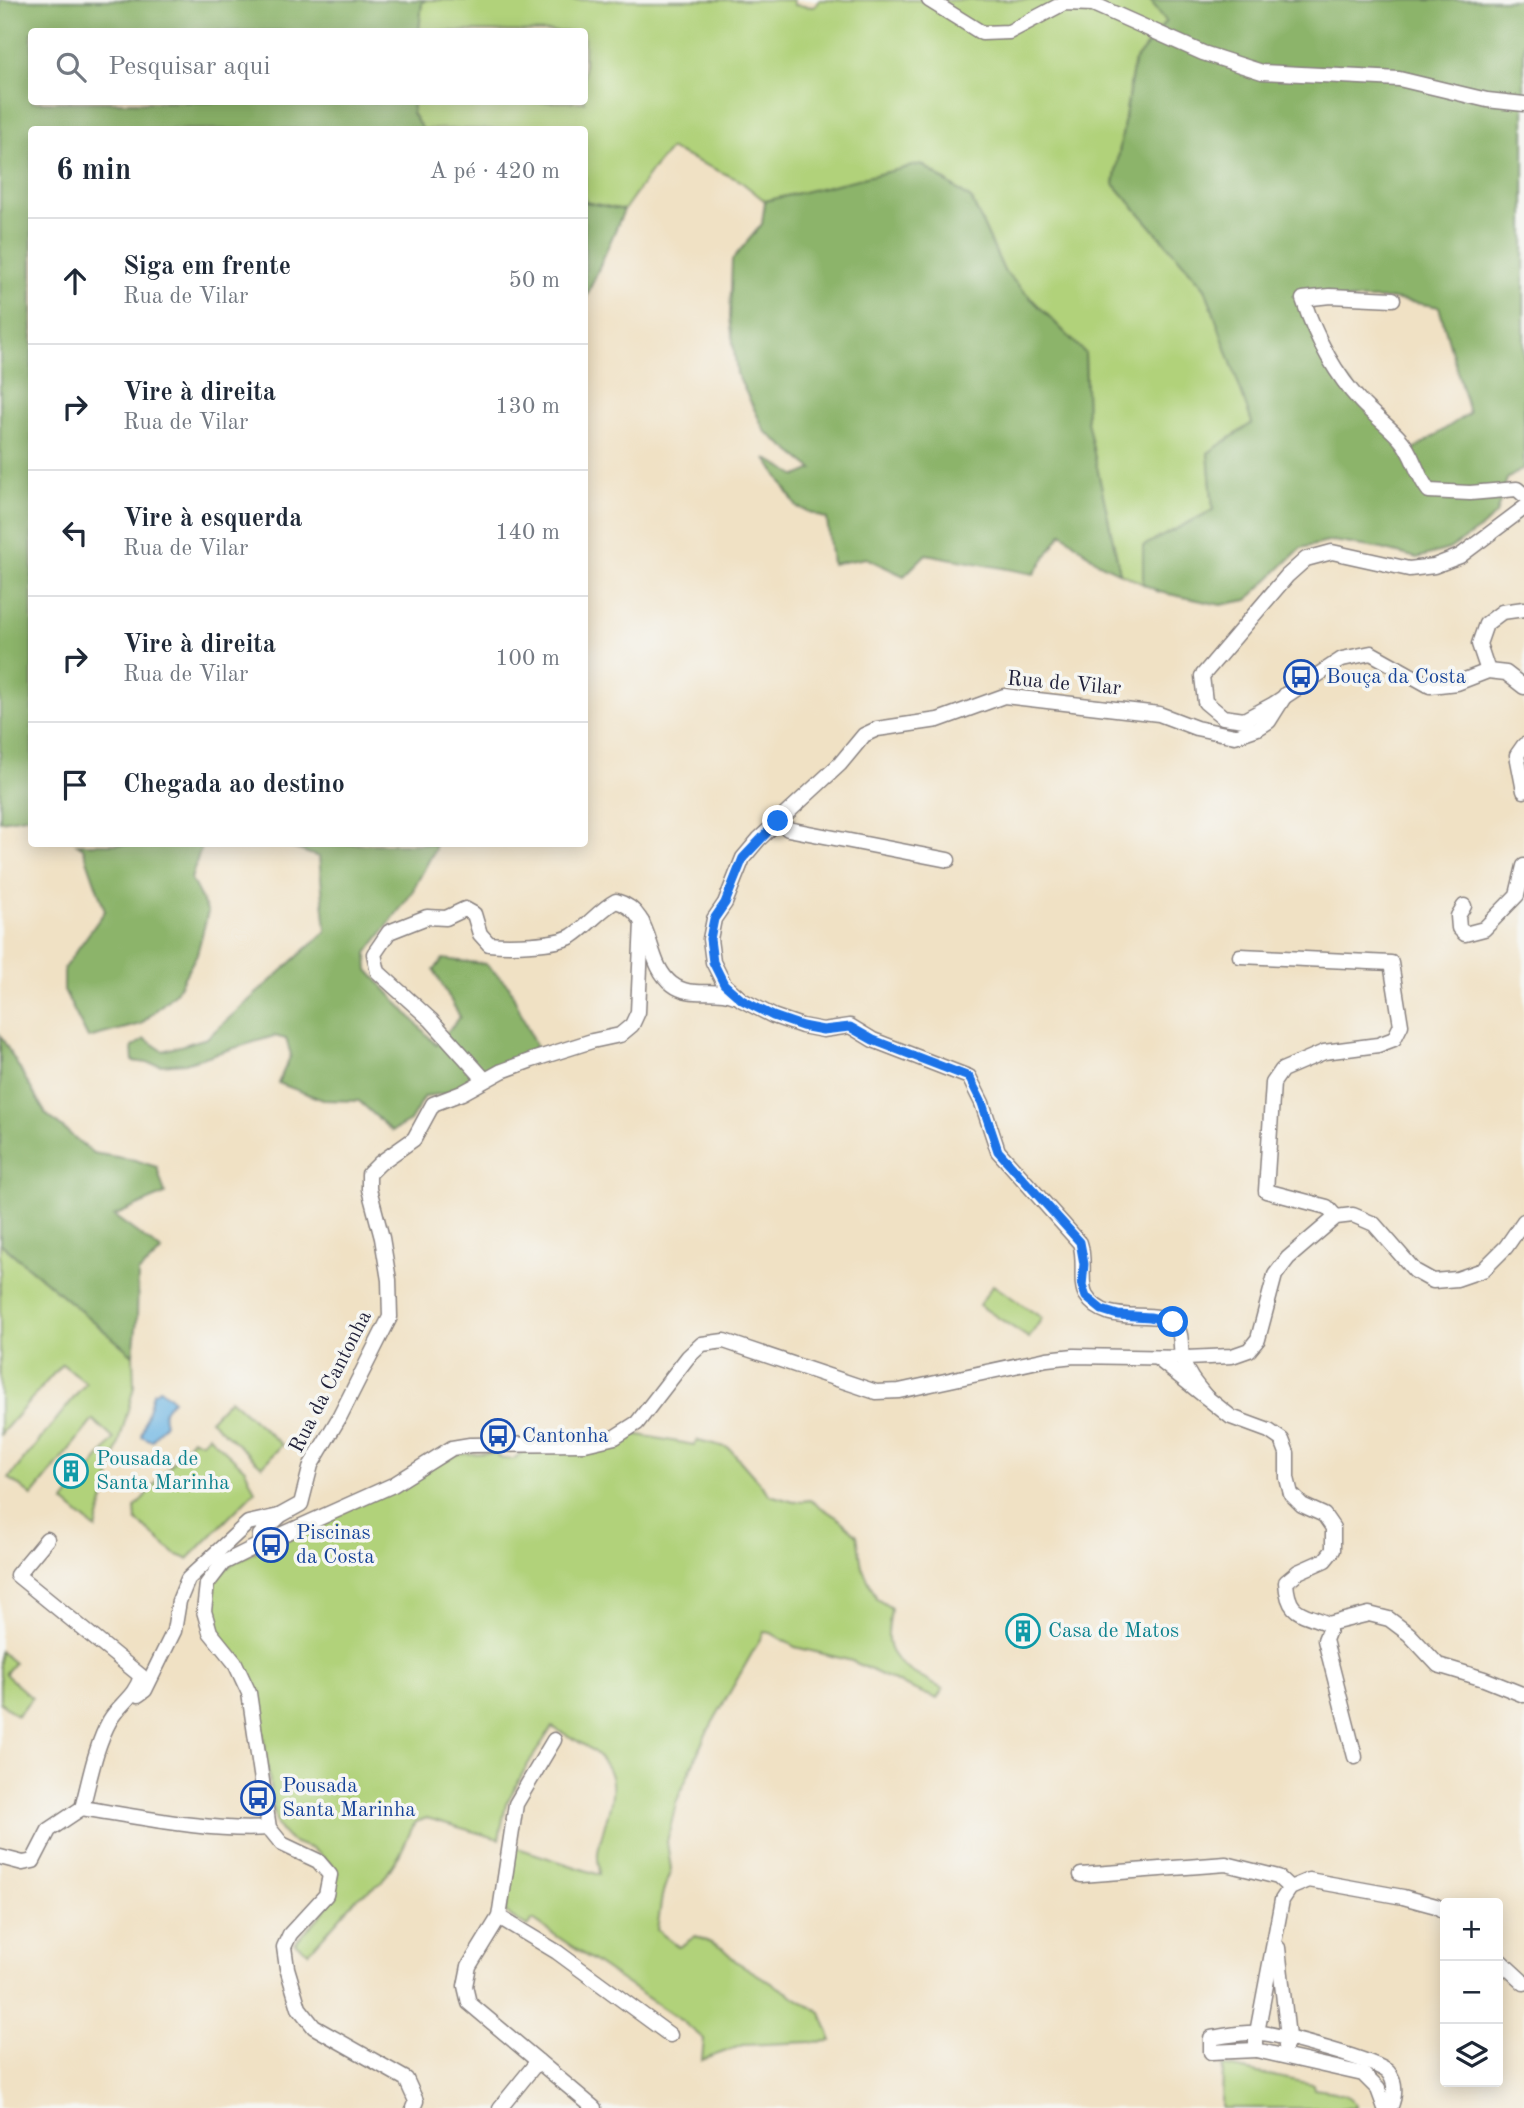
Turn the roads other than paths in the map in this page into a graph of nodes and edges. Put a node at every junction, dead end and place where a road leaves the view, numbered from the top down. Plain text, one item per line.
1 (929, 0) edge
2 (1524, 104) edge
3 (1393, 299) dead end
4 (1524, 495) edge
5 (1524, 508) edge
6 (1524, 609) edge
7 (1488, 671) junction
8 (1524, 687) edge
9 (1286, 694) junction
10 (1524, 745) edge
11 (1524, 791) edge
12 (778, 821) junction
13 (948, 860) dead end
14 (1524, 866) edge
15 (1464, 906) dead end
16 (642, 922) junction
17 (1240, 956) dead end
18 (742, 1000) junction
19 (485, 1080) junction
20 (1336, 1217) junction
21 (1524, 1221) edge
22 (1157, 1358) junction
23 (1181, 1358) junction
24 (1206, 1397) junction
25 (281, 1515) junction
26 (47, 1539) dead end
27 (258, 1545) junction
28 (1328, 1624) junction
29 (1524, 1695) edge
30 (122, 1706) junction
31 (554, 1740) dead end
32 (1355, 1757) dead end
33 (82, 1808) junction
34 (269, 1828) junction
35 (0, 1857) edge
36 (1081, 1875) dead end
37 (1290, 1888) junction
38 (1440, 1909) edge
39 (499, 1917) junction
40 (1277, 1933) junction
41 (1500, 1961) edge
42 (1524, 1983) edge
43 (1257, 2032) junction
44 (670, 2035) dead end
45 (1288, 2037) junction
46 (1256, 2050) junction
47 (1284, 2056) junction
48 (538, 2061) junction
49 (413, 2108) edge
50 (500, 2108) edge
51 (594, 2108) edge
52 (1385, 2108) edge
53 (1391, 2108) edge

1 - 2 street
3 - 4 street
5 - 9 street
6 - 7 street
7 - 8 street
7 - 9 street
9 - 12 street, Rua de Vilar
10 - 11 street
12 - 13 street
12 - 18 street, Rua de Vilar
14 - 15 street
16 - 18 street
16 - 19 street, Rua da Cantonha
16 - 19 street
17 - 20 street
18 - 23 street, Rua de Vilar
19 - 25 street, Rua da Cantonha
20 - 21 street
20 - 23 street
22 - 23 street
22 - 24 street
22 - 27 street
23 - 24 street
24 - 28 street
25 - 27 street, Rua da Cantonha
25 - 30 street
26 - 30 street
27 - 34 street
28 - 29 street
28 - 32 street
30 - 33 street
31 - 39 street
33 - 34 street
33 - 35 street
34 - 49 street
36 - 37 street
37 - 38 street
37 - 40 street
39 - 44 street
39 - 48 street
40 - 43 street
40 - 45 street
41 - 42 street
43 - 45 street
43 - 46 street
43 - 46 street
45 - 47 street
45 - 53 street
46 - 47 street
47 - 52 street
48 - 50 street
48 - 51 street

